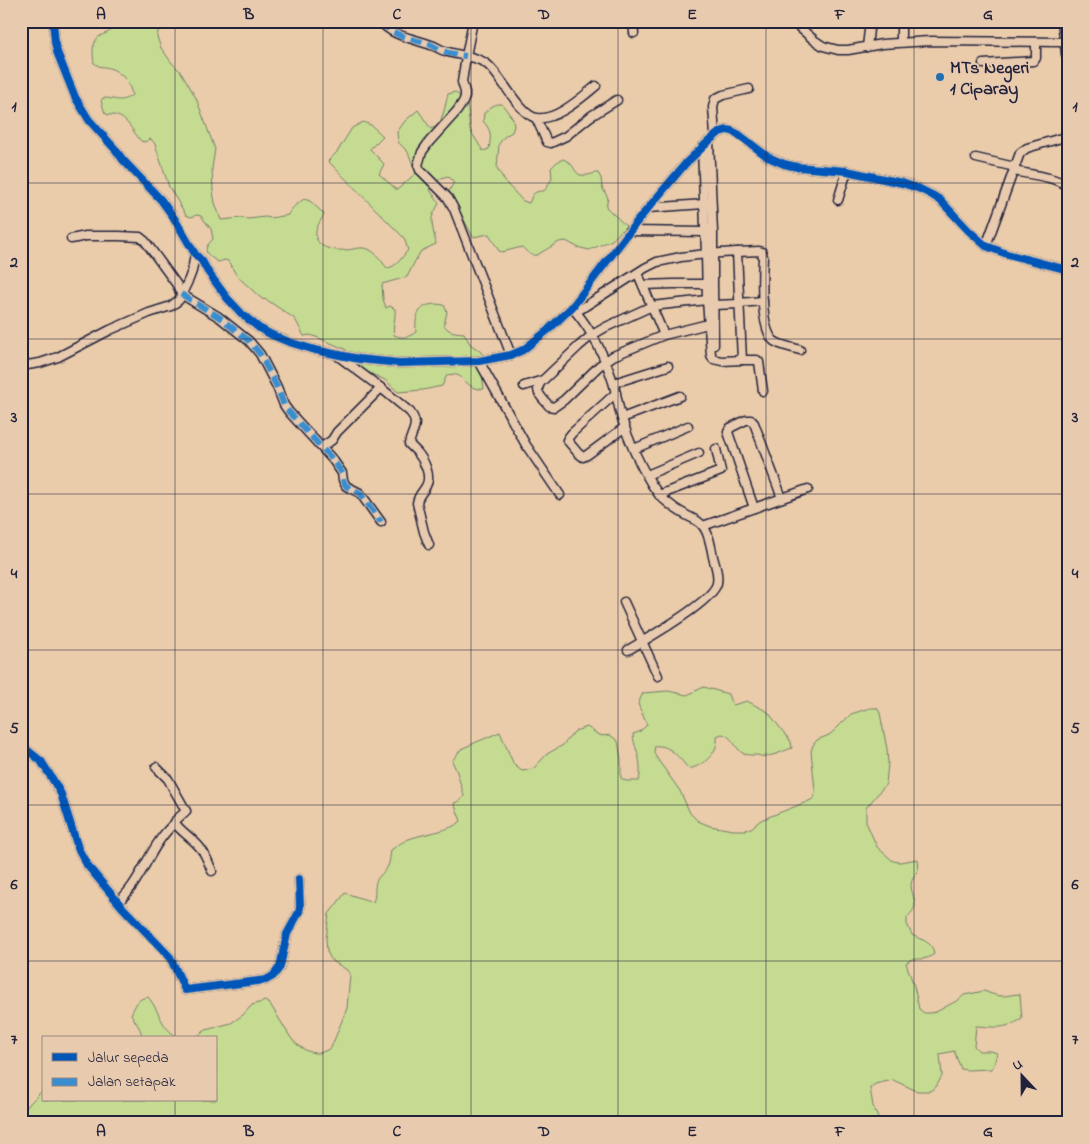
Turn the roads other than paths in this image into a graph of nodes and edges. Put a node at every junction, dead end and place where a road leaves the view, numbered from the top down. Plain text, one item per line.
1 (53, 21) edge
2 (380, 21) edge
3 (473, 21) edge
4 (633, 21) edge
5 (792, 21) edge
6 (870, 21) edge
7 (901, 21) edge
8 (1062, 21) edge
9 (634, 33) dead end
10 (1066, 40) edge
11 (901, 42) junction
12 (1036, 42) junction
13 (867, 47) junction
14 (466, 56) junction
15 (1068, 60) edge
16 (983, 64) dead end
17 (596, 86) dead end
18 (749, 89) dead end
19 (617, 100) dead end
20 (536, 118) junction
21 (1068, 136) edge
22 (712, 138) junction
23 (702, 147) junction
24 (976, 158) dead end
25 (1014, 169) junction
26 (847, 171) junction
27 (1068, 186) edge
28 (838, 200) dead end
29 (704, 204) junction
30 (648, 208) junction
31 (629, 231) junction
32 (705, 232) junction
33 (71, 239) dead end
34 (986, 246) junction
35 (737, 252) junction
36 (196, 254) junction
37 (710, 254) junction
38 (1068, 270) edge
39 (638, 274) junction
40 (709, 284) junction
41 (643, 285) junction
42 (181, 294) junction
43 (763, 301) junction
44 (710, 302) junction
45 (739, 303) junction
46 (652, 306) junction
47 (574, 310) junction
48 (708, 324) junction
49 (664, 334) junction
50 (592, 335) junction
51 (800, 350) dead end
52 (337, 354) junction
53 (511, 355) junction
54 (714, 359) junction
55 (742, 360) junction
56 (479, 361) junction
57 (605, 361) junction
58 (21, 366) edge
59 (668, 366) dead end
60 (543, 380) junction
61 (614, 383) junction
62 (524, 386) dead end
63 (381, 388) junction
64 (763, 391) dead end
65 (616, 393) junction
66 (680, 396) dead end
67 (622, 418) junction
68 (688, 426) dead end
69 (625, 427) junction
70 (322, 447) junction
71 (634, 449) junction
72 (716, 449) dead end
73 (699, 453) dead end
74 (646, 475) junction
75 (808, 489) dead end
76 (560, 495) dead end
77 (659, 495) junction
78 (782, 498) junction
79 (754, 508) junction
80 (381, 522) dead end
81 (703, 526) junction
82 (429, 545) dead end
83 (624, 602) dead end
84 (642, 642) junction
85 (628, 650) dead end
86 (658, 676) dead end
87 (21, 745) edge
88 (156, 767) dead end
89 (175, 823) junction
90 (212, 871) dead end
91 (299, 879) dead end
92 (118, 902) junction

1 - 36 street
2 - 14 street
3 - 14 street
4 - 9 street
5 - 13 street
6 - 13 street
7 - 11 street
8 - 10 street
10 - 12 street
10 - 15 street
11 - 12 street
11 - 13 street
12 - 16 street
14 - 20 street
14 - 53 street
17 - 20 street
18 - 22 street
19 - 20 street
21 - 25 street
22 - 23 street
22 - 26 street
22 - 37 street
23 - 29 street
23 - 30 street
24 - 25 street
25 - 27 street
25 - 34 street
26 - 28 street
26 - 34 street
29 - 30 street
29 - 32 street
30 - 31 street
31 - 32 street
31 - 47 street
32 - 37 street
33 - 42 street
34 - 38 street
35 - 37 street
35 - 43 street
35 - 45 street
36 - 42 street
36 - 52 street
37 - 39 street
37 - 40 street
39 - 41 street
39 - 47 street
40 - 41 street
40 - 44 street
41 - 46 street
42 - 58 street
42 - 70 street
43 - 45 street
43 - 51 street
44 - 45 street
44 - 46 street
44 - 48 street
44 - 54 street
45 - 55 street
46 - 49 street
46 - 50 street
47 - 50 street
47 - 53 street
48 - 49 street
48 - 54 street
49 - 57 street
50 - 57 street
50 - 60 street
52 - 56 street
52 - 63 street
53 - 56 street
54 - 55 street
55 - 64 street
56 - 76 street
57 - 60 street
57 - 61 street
59 - 61 street
60 - 62 street
61 - 65 street
63 - 70 street
63 - 82 street
65 - 67 street
65 - 69 street
66 - 67 street
67 - 69 street
68 - 71 street
69 - 71 street
70 - 80 street
71 - 74 street
72 - 77 street
73 - 74 street
74 - 77 street
75 - 78 street
77 - 81 street
78 - 79 street
78 - 79 street
79 - 81 street
81 - 84 street
83 - 84 street
84 - 85 street
84 - 86 street
87 - 92 street
88 - 89 street
89 - 90 street
89 - 92 street
91 - 92 street

